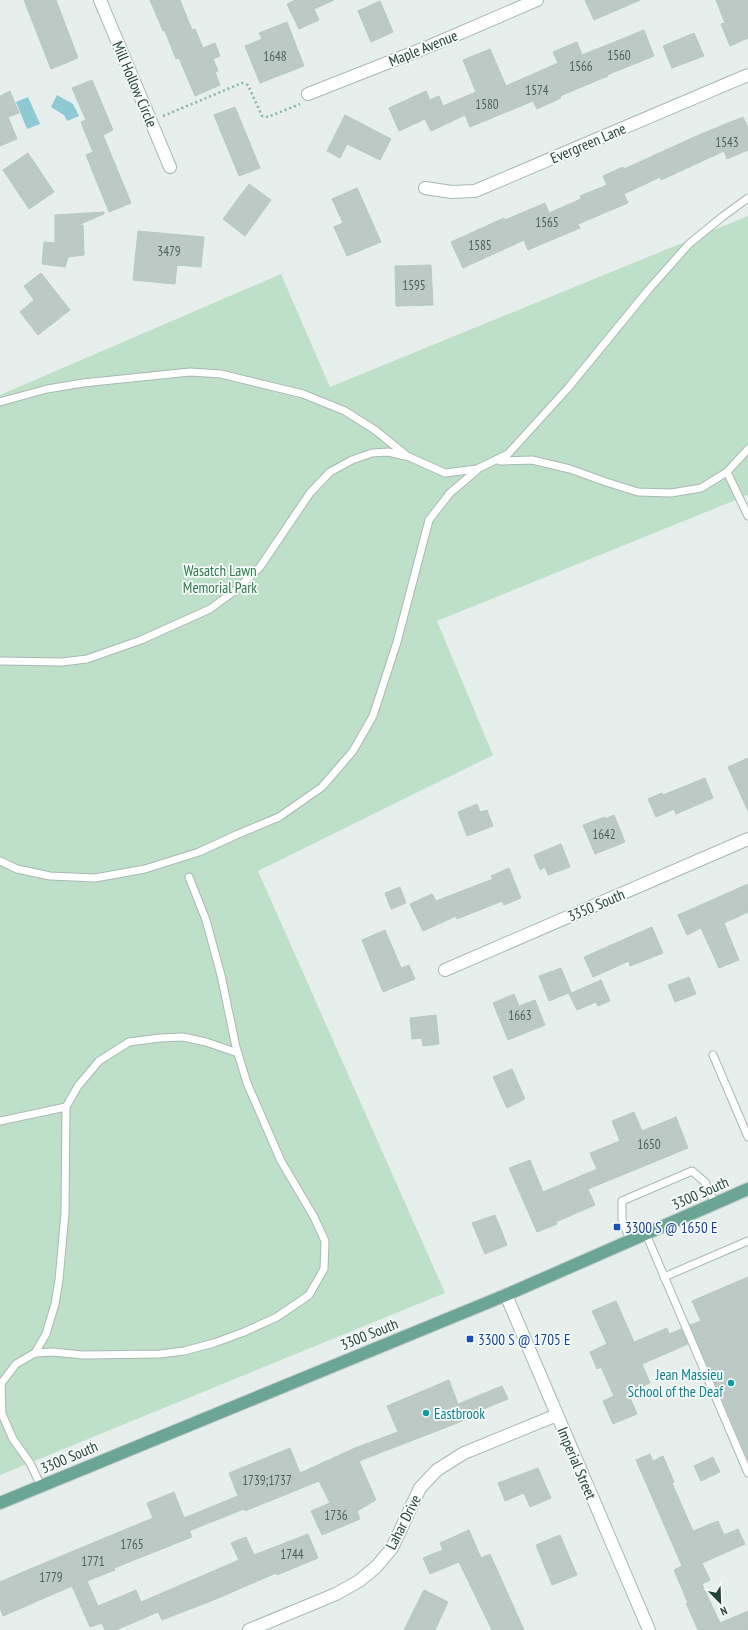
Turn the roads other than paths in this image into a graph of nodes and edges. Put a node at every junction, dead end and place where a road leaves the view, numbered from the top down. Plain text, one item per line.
1 (100, 0) edge
2 (537, 0) edge
3 (748, 75) edge
4 (308, 94) road end
5 (170, 167) dead end
6 (425, 188) dead end
7 (748, 198) edge
8 (0, 402) edge
9 (748, 448) edge
10 (408, 456) junction
11 (490, 463) junction
12 (477, 469) junction
13 (727, 472) junction
14 (748, 516) edge
15 (0, 661) edge
16 (748, 839) edge
17 (0, 861) edge
18 (189, 877) dead end
19 (445, 970) dead end
20 (238, 1053) junction
21 (713, 1055) dead end
22 (66, 1107) junction
23 (0, 1121) edge
24 (748, 1137) edge
25 (748, 1189) edge
26 (715, 1204) junction
27 (646, 1234) junction
28 (630, 1240) junction
29 (748, 1241) edge
30 (664, 1277) junction
31 (506, 1295) junction
32 (35, 1353) junction
33 (1, 1384) edge
34 (557, 1415) junction
35 (748, 1473) edge
36 (41, 1486) junction
37 (0, 1503) edge
38 (249, 1630) edge
39 (649, 1630) edge

1 - 5 street, Mill Hollow Circle
2 - 4 street, Maple Avenue
3 - 6 street, Evergreen Lane
7 - 11 lane
8 - 10 lane
9 - 13 lane
10 - 12 lane
10 - 15 lane
11 - 12 lane
11 - 13 lane
12 - 17 lane
13 - 14 lane
16 - 19 street, 3350 South
18 - 20 lane
20 - 22 lane
20 - 32 lane
21 - 24 lane
22 - 23 lane
22 - 32 lane
25 - 26 main road, 3300 South
26 - 27 main road, 3300 South
26 - 28 lane
27 - 28 main road, 3300 South
27 - 30 lane
28 - 31 main road, 3300 South
29 - 30 lane
30 - 35 lane
31 - 34 street, Imperial Street
31 - 36 main road, 3300 South
32 - 33 lane
33 - 36 lane
34 - 38 street, Lahar Drive
34 - 39 street, Imperial Street
36 - 37 main road, 3300 South

